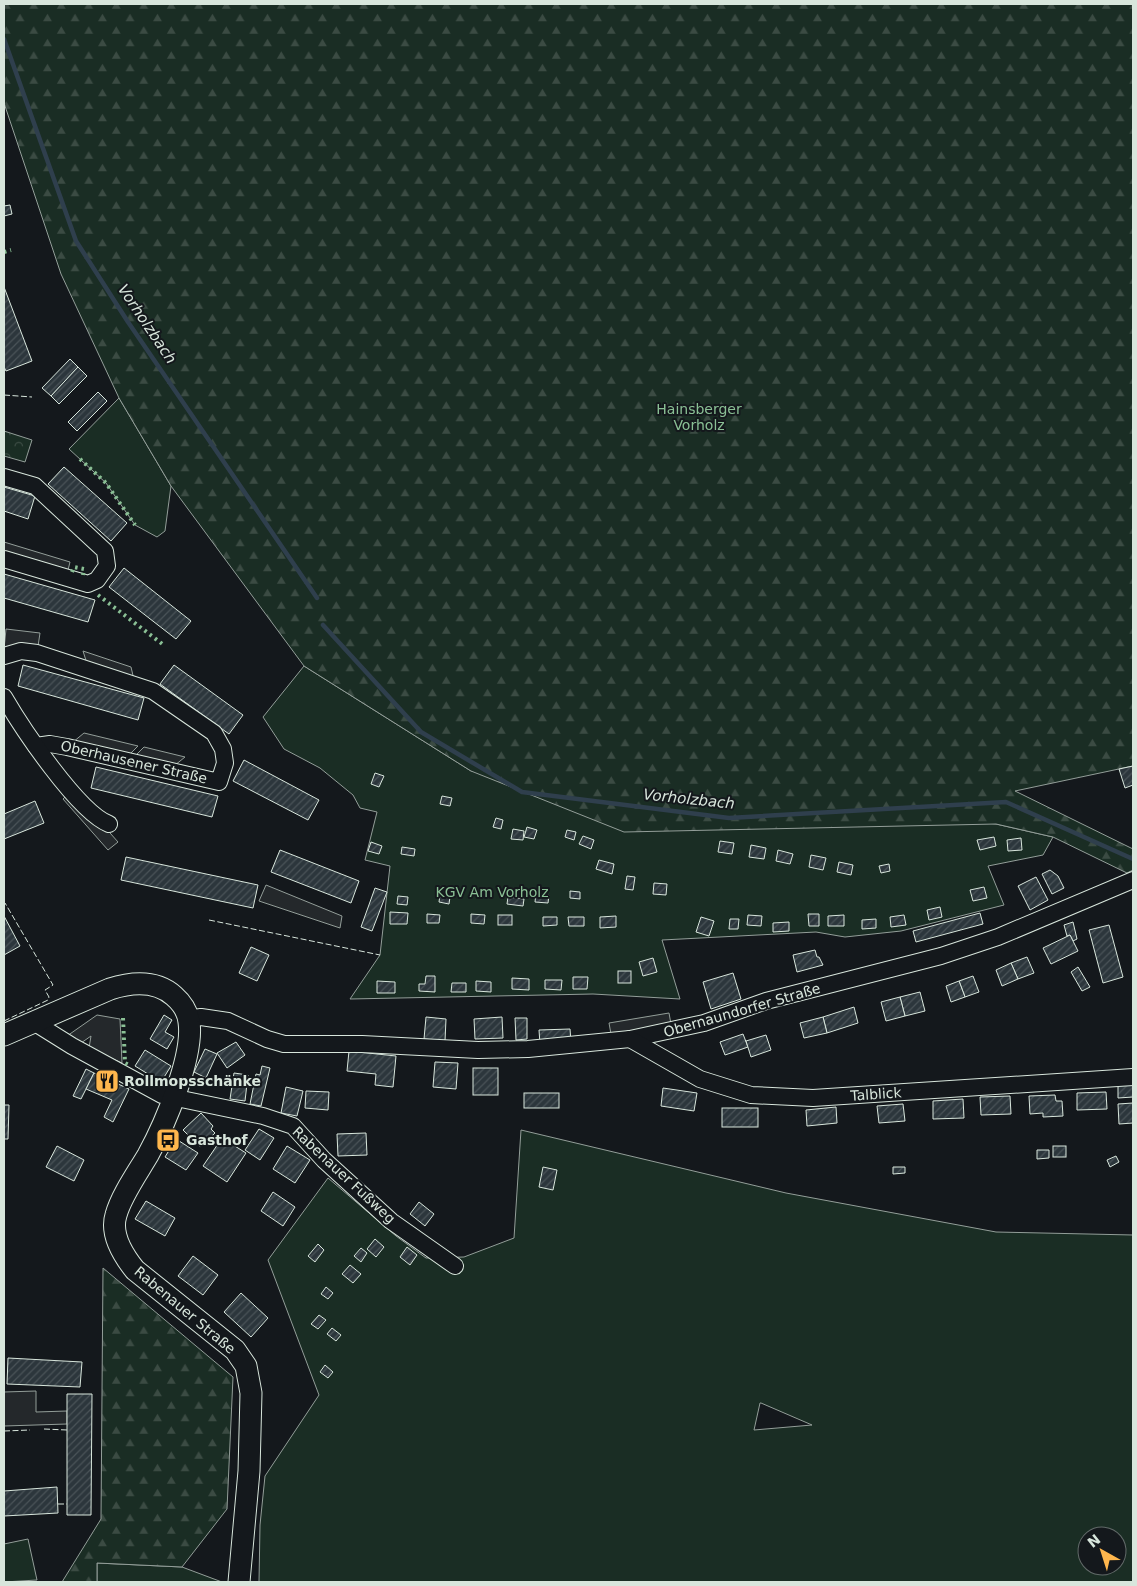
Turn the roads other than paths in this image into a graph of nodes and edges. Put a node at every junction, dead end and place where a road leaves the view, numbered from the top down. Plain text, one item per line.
1 (4, 477) edge
2 (4, 559) edge
3 (4, 656) edge
4 (4, 697) edge
5 (36, 746) junction
6 (109, 824) dead end
7 (1133, 880) edge
8 (189, 1019) junction
9 (32, 1021) junction
10 (4, 1035) edge
11 (630, 1040) junction
12 (1133, 1077) edge
13 (174, 1099) junction
14 (455, 1266) dead end
15 (239, 1582) edge

1 - 2 street
3 - 5 street, Oberhausener Straße
4 - 5 street, Oberhausener Straße
5 - 6 street, Oberhausener Straße
7 - 11 street, Obernaundorfer Straße
8 - 9 main road
8 - 11 street, Obernaundorfer Straße
8 - 13 main road, Rabenauer Straße
9 - 10 main road
9 - 13 street, Rabenauer Fußweg
11 - 12 street, Talblick
13 - 14 street, Rabenauer Fußweg
13 - 15 main road, Rabenauer Straße

